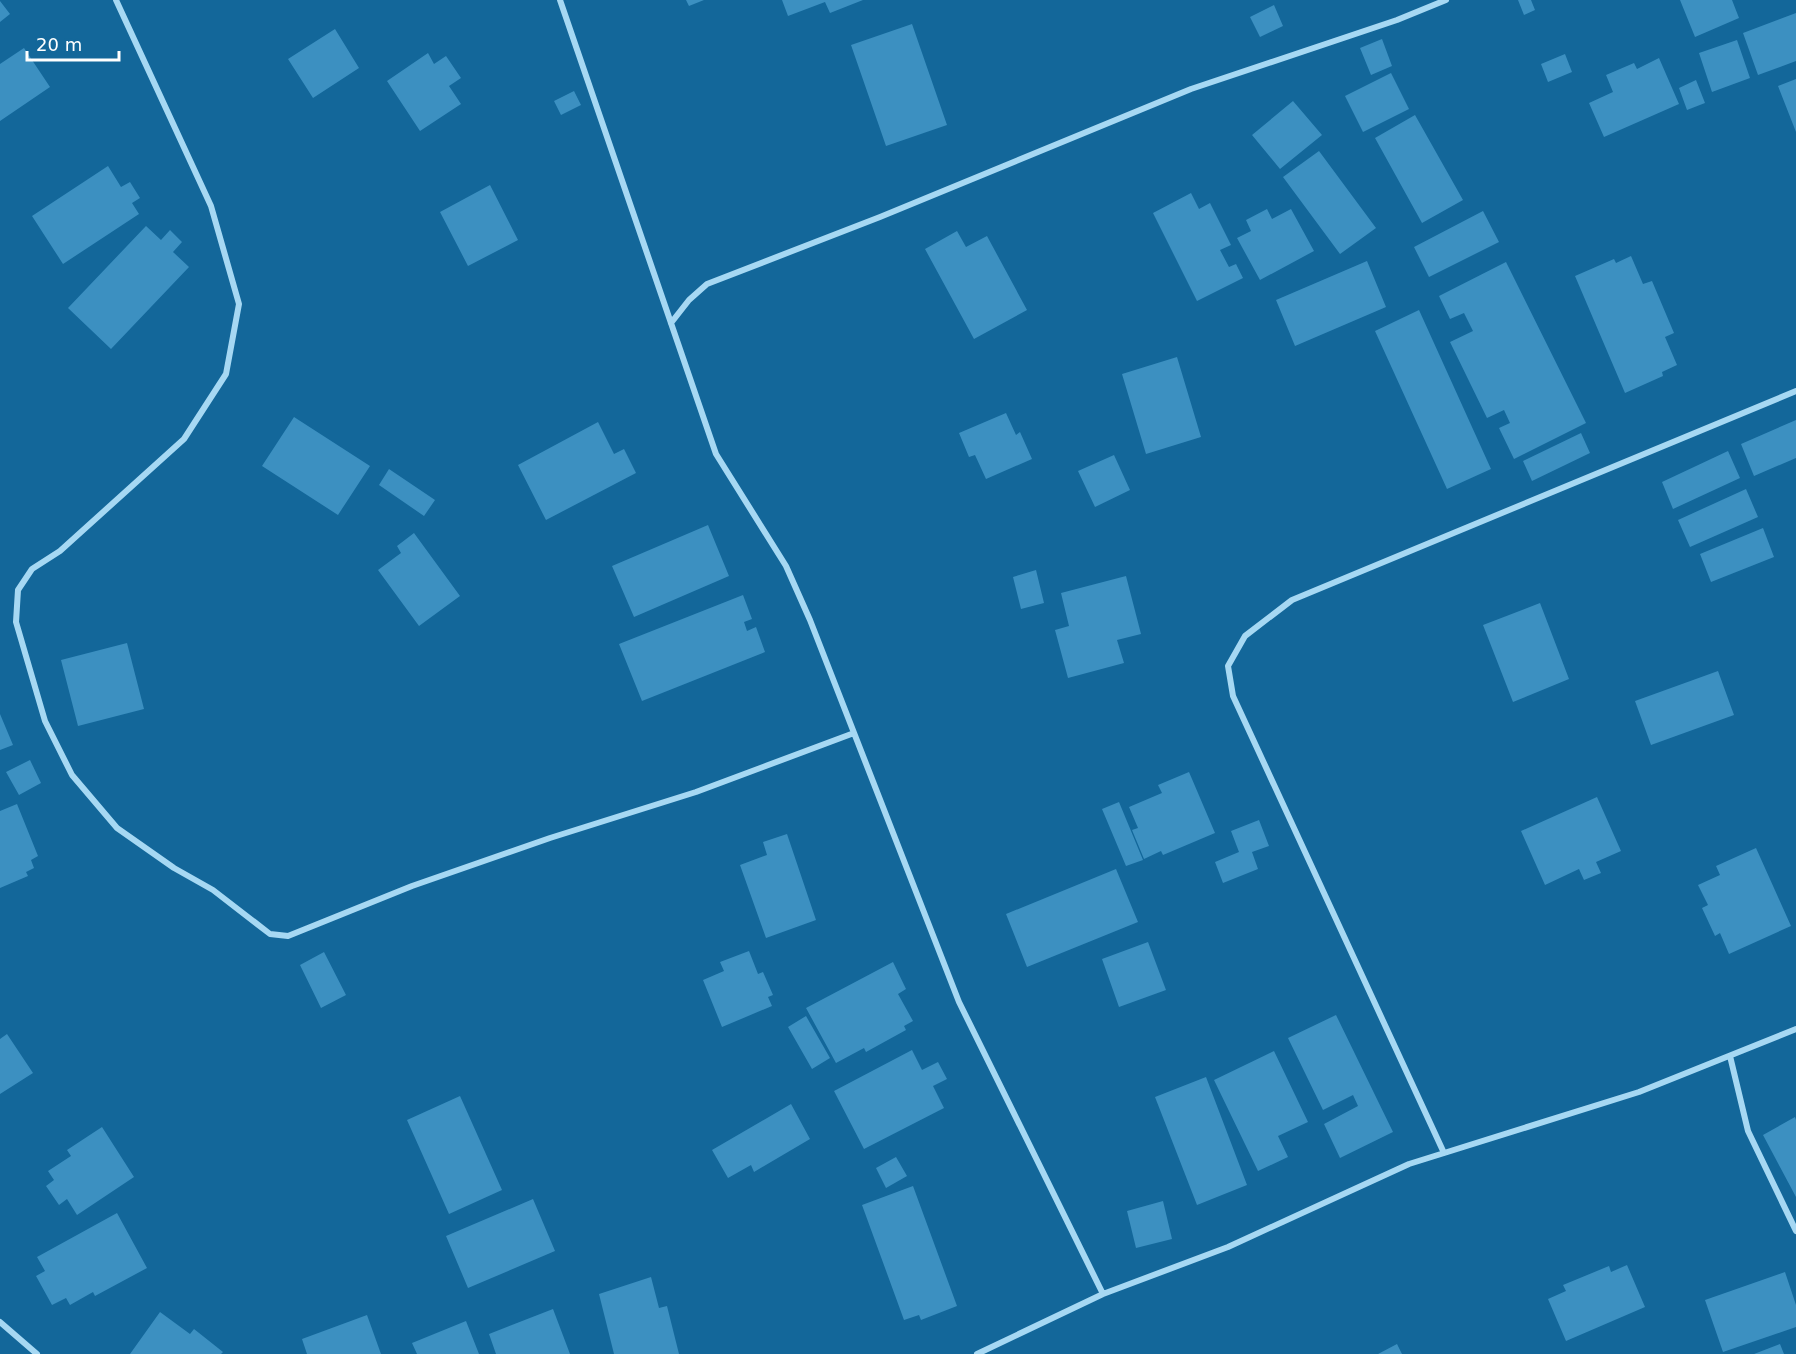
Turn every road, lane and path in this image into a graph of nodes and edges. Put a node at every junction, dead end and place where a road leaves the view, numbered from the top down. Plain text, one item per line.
1 (116, 0) edge
2 (560, 0) edge
3 (1446, 0) edge
4 (671, 323) junction
5 (1796, 391) edge
6 (854, 733) junction
7 (1796, 1029) edge
8 (1730, 1056) junction
9 (1444, 1153) junction
10 (1796, 1231) edge
11 (1103, 1294) junction
12 (0, 1322) edge
13 (37, 1354) edge
14 (977, 1354) edge

1 - 6 street
2 - 4 street
3 - 4 street
4 - 6 street
5 - 9 street
6 - 11 street
7 - 8 street
8 - 9 street
8 - 10 street
9 - 11 street
11 - 14 street
12 - 13 street

